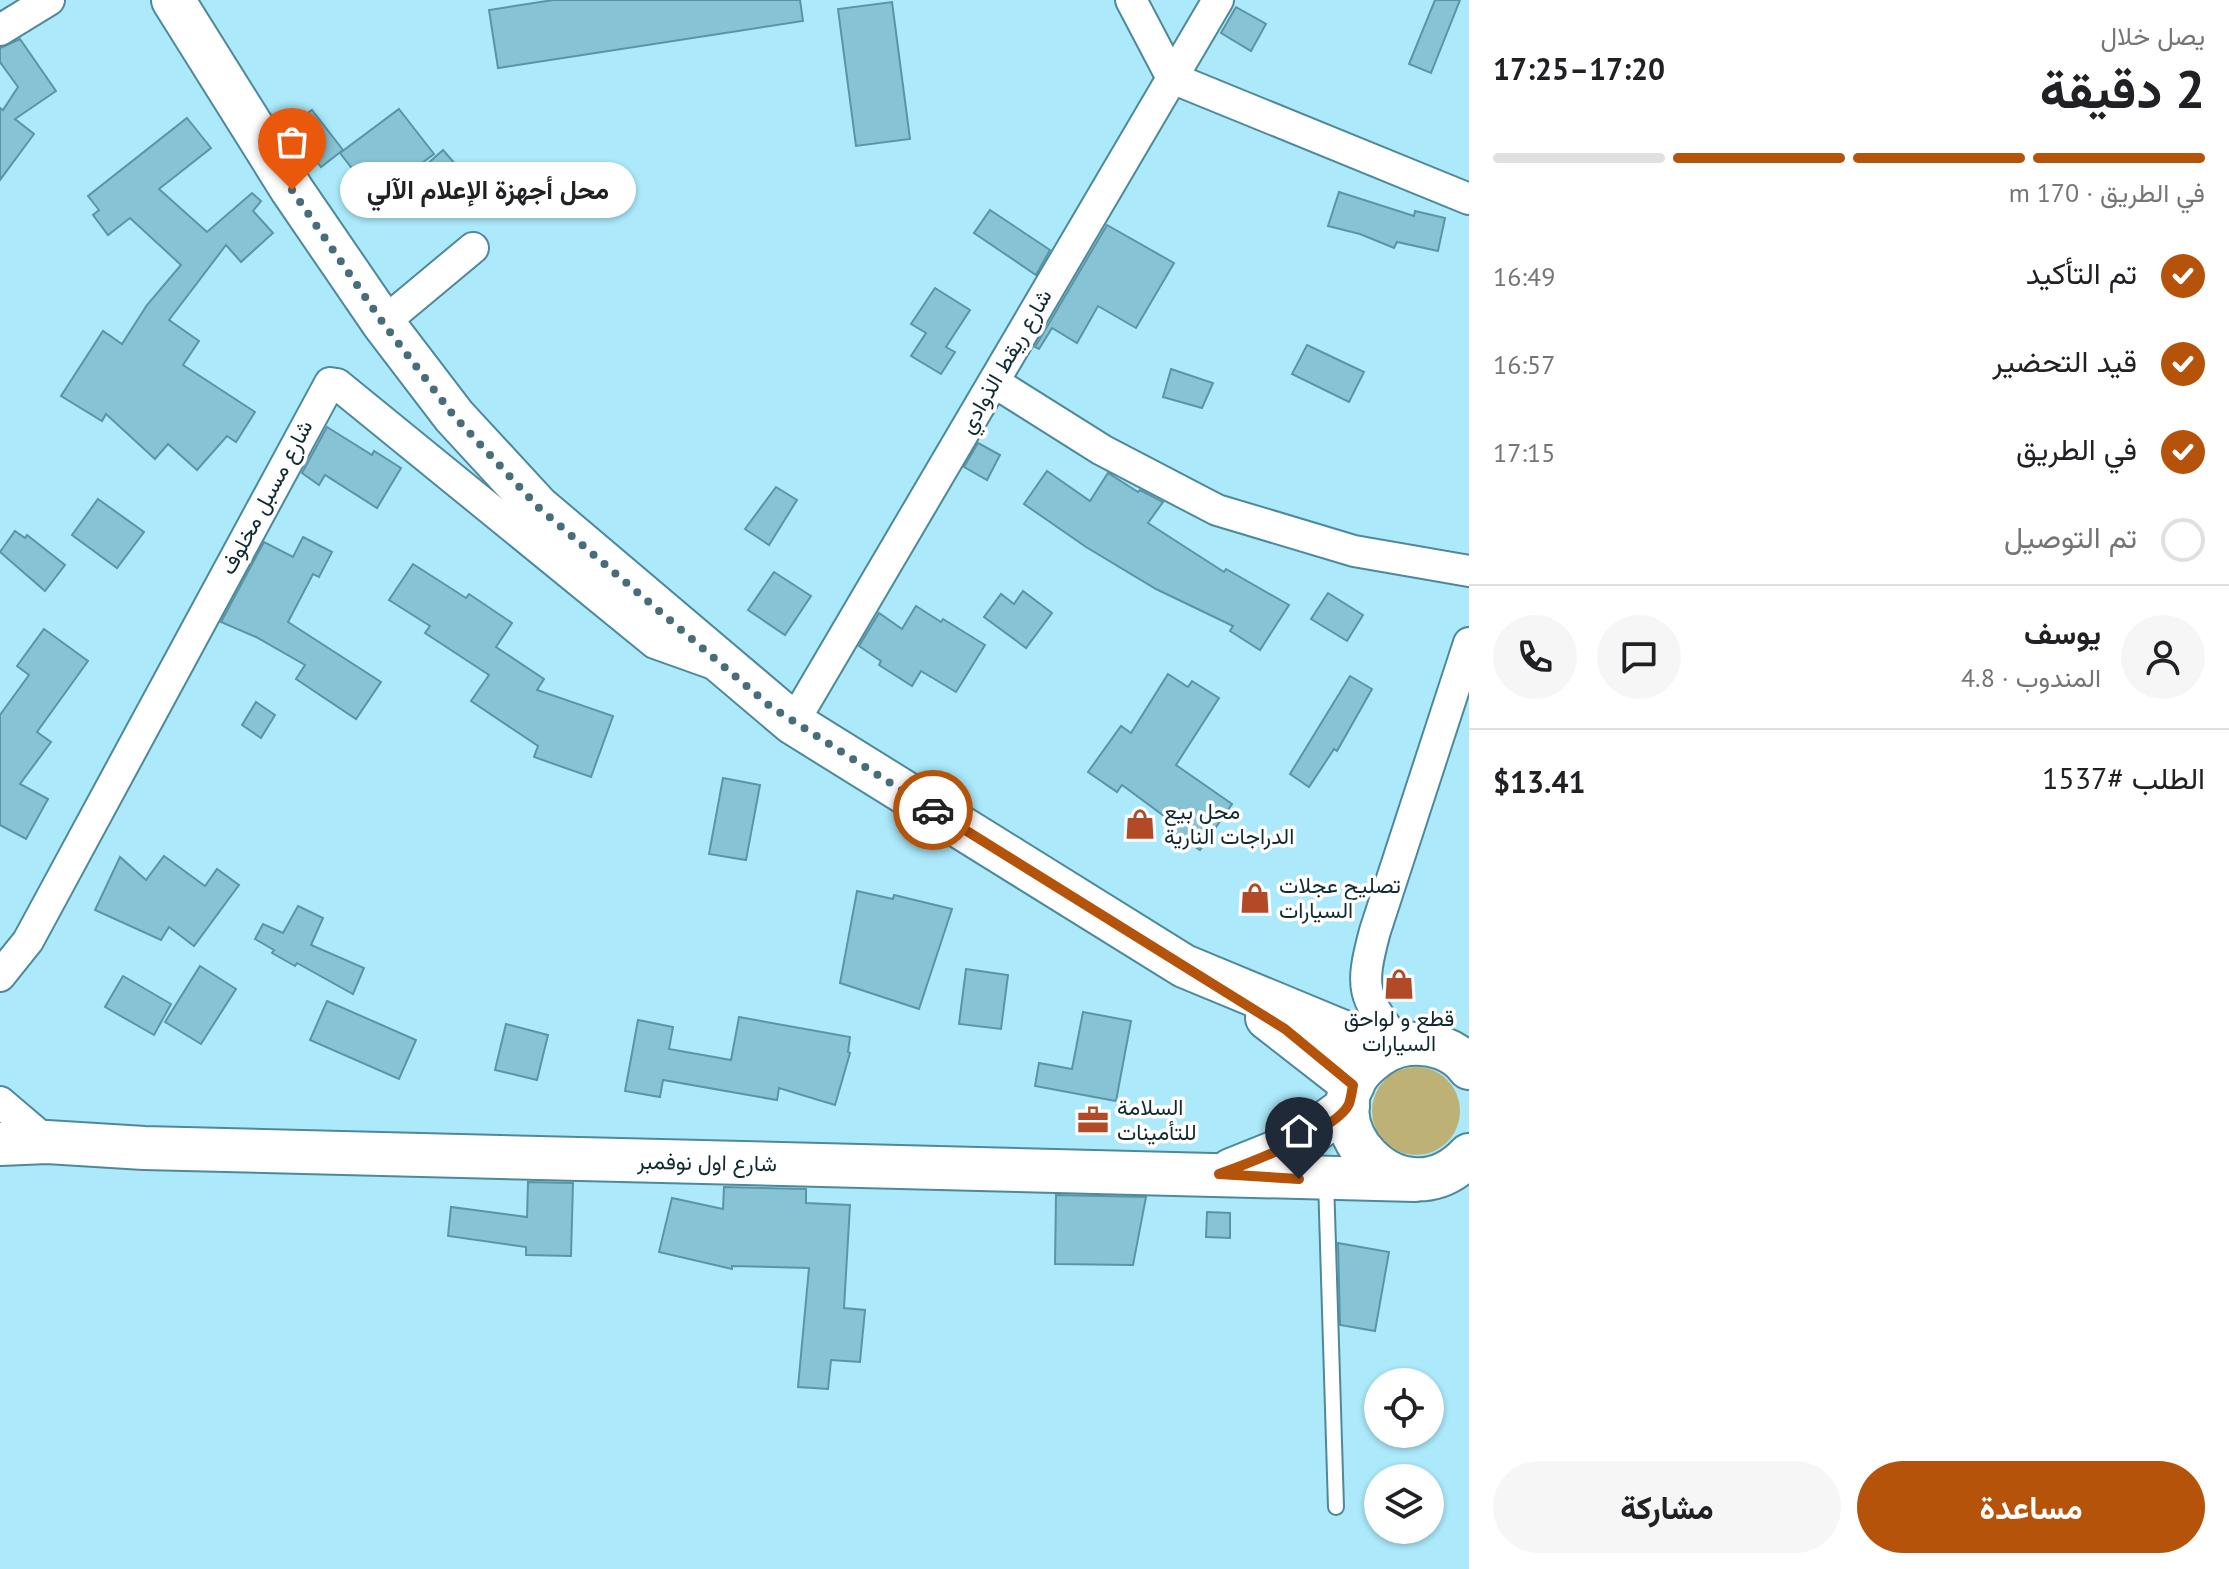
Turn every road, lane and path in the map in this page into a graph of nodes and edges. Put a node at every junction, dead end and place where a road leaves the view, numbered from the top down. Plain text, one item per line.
1 (49, 0) edge
2 (173, 0) edge
3 (1131, 0) edge
4 (1218, 0) edge
5 (0, 30) edge
6 (1172, 78) junction
7 (1469, 199) edge
8 (473, 248) dead end
9 (383, 323) junction
10 (994, 382) junction
11 (1469, 571) edge
12 (1469, 643) edge
13 (724, 667) junction
14 (793, 723) junction
15 (1184, 966) junction
16 (0, 976) edge
17 (1393, 1048) junction
18 (1468, 1064) edge
19 (1351, 1096) junction
20 (0, 1102) edge
21 (47, 1142) junction
22 (0, 1144) edge
23 (1466, 1163) edge
24 (1219, 1174) junction
25 (1326, 1180) junction
26 (1415, 1180) junction
27 (1336, 1507) dead end

1 - 5 street
2 - 9 street
3 - 6 street
4 - 6 street, شارع ريقط الذوادي
6 - 7 street
6 - 10 street, شارع ريقط الذوادي
8 - 9 street
9 - 13 street
10 - 11 street
10 - 14 street, شارع ريقط الذوادي
12 - 17 street
13 - 14 street
13 - 16 street, شارع مسبل مخلوف
14 - 15 street
15 - 17 street
15 - 19 street
17 - 18 street
17 - 19 street
19 - 24 street
19 - 26 street
20 - 21 street
21 - 22 street, شارع اول نوفمبر
21 - 24 street, شارع اول نوفمبر
23 - 26 street, شارع اول نوفمبر
24 - 25 street, شارع اول نوفمبر
25 - 26 street, شارع اول نوفمبر
25 - 27 lane

